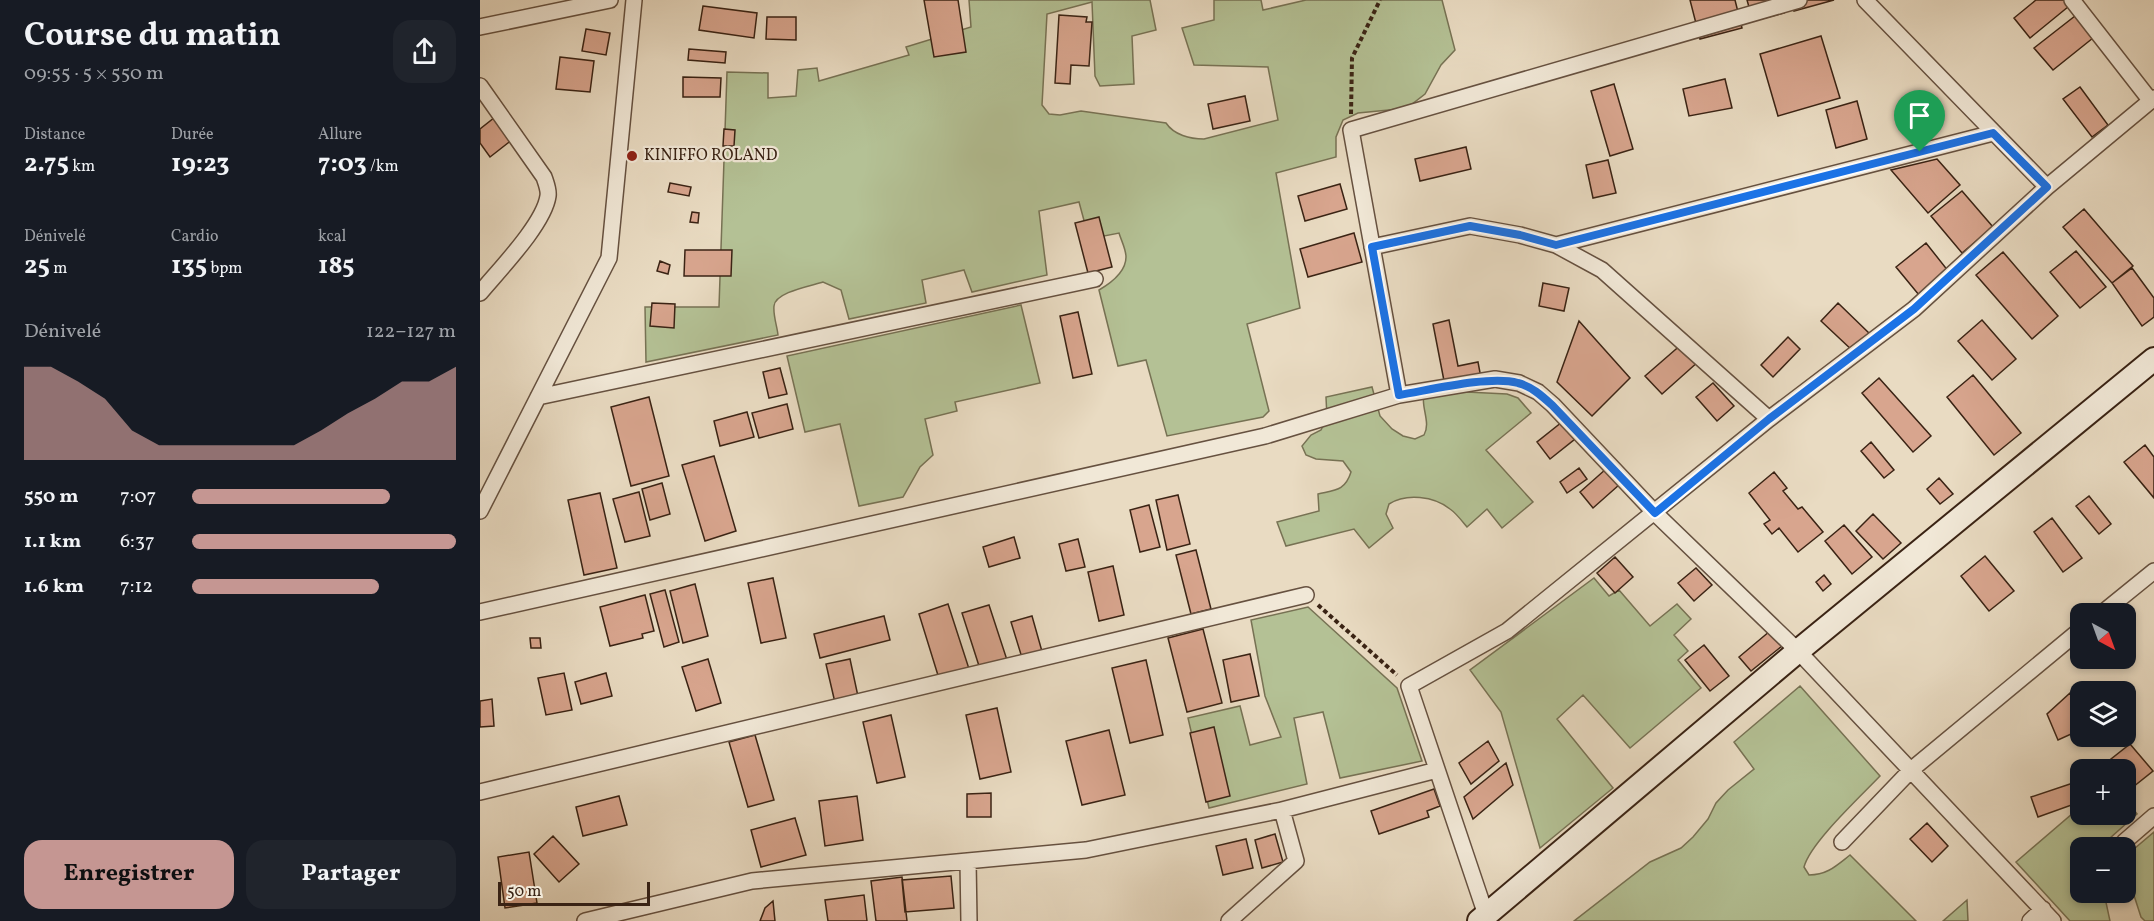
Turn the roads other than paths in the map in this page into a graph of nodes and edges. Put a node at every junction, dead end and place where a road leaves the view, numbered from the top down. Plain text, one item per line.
1 (610, 0) edge
2 (634, 0) edge
3 (1799, 0) edge
4 (1865, 0) edge
5 (2072, 0) edge
6 (480, 27) edge
7 (480, 86) edge
8 (2152, 99) edge
9 (1993, 133) junction
10 (2047, 187) junction
11 (1556, 245) junction
12 (1372, 247) junction
13 (1095, 279) dead end
14 (480, 293) edge
15 (2154, 359) edge
16 (1399, 395) junction
17 (538, 397) junction
18 (1769, 419) junction
19 (480, 511) edge
20 (1655, 513) junction
21 (2154, 571) edge
22 (1306, 595) road end
23 (2115, 603) edge
24 (480, 612) edge
25 (2070, 638) edge
26 (1798, 651) junction
27 (1437, 770) junction
28 (1911, 770) junction
29 (480, 792) edge
30 (1282, 810) junction
31 (2154, 816) edge
32 (2130, 837) edge
33 (1842, 842) dead end
34 (968, 861) junction
35 (2043, 909) junction
36 (1483, 918) edge
37 (585, 921) edge
38 (969, 921) edge
39 (1229, 921) edge
40 (2030, 921) edge
41 (2054, 921) edge

1 - 6 street
2 - 17 street
3 - 12 street
4 - 9 street
5 - 8 street
7 - 14 street
8 - 10 street
9 - 10 street
9 - 11 street
10 - 18 street
11 - 12 street
11 - 18 street
12 - 16 street
13 - 17 street
15 - 26 street
16 - 20 street
16 - 24 street
17 - 19 street
18 - 20 street
20 - 26 street
20 - 27 street
21 - 23 street
22 - 29 street
25 - 28 street
26 - 28 street
26 - 36 street
27 - 30 street
27 - 36 street
28 - 33 street
28 - 35 street
30 - 34 street
30 - 39 street
31 - 32 street
34 - 37 street
34 - 38 street
35 - 40 street
35 - 41 street

